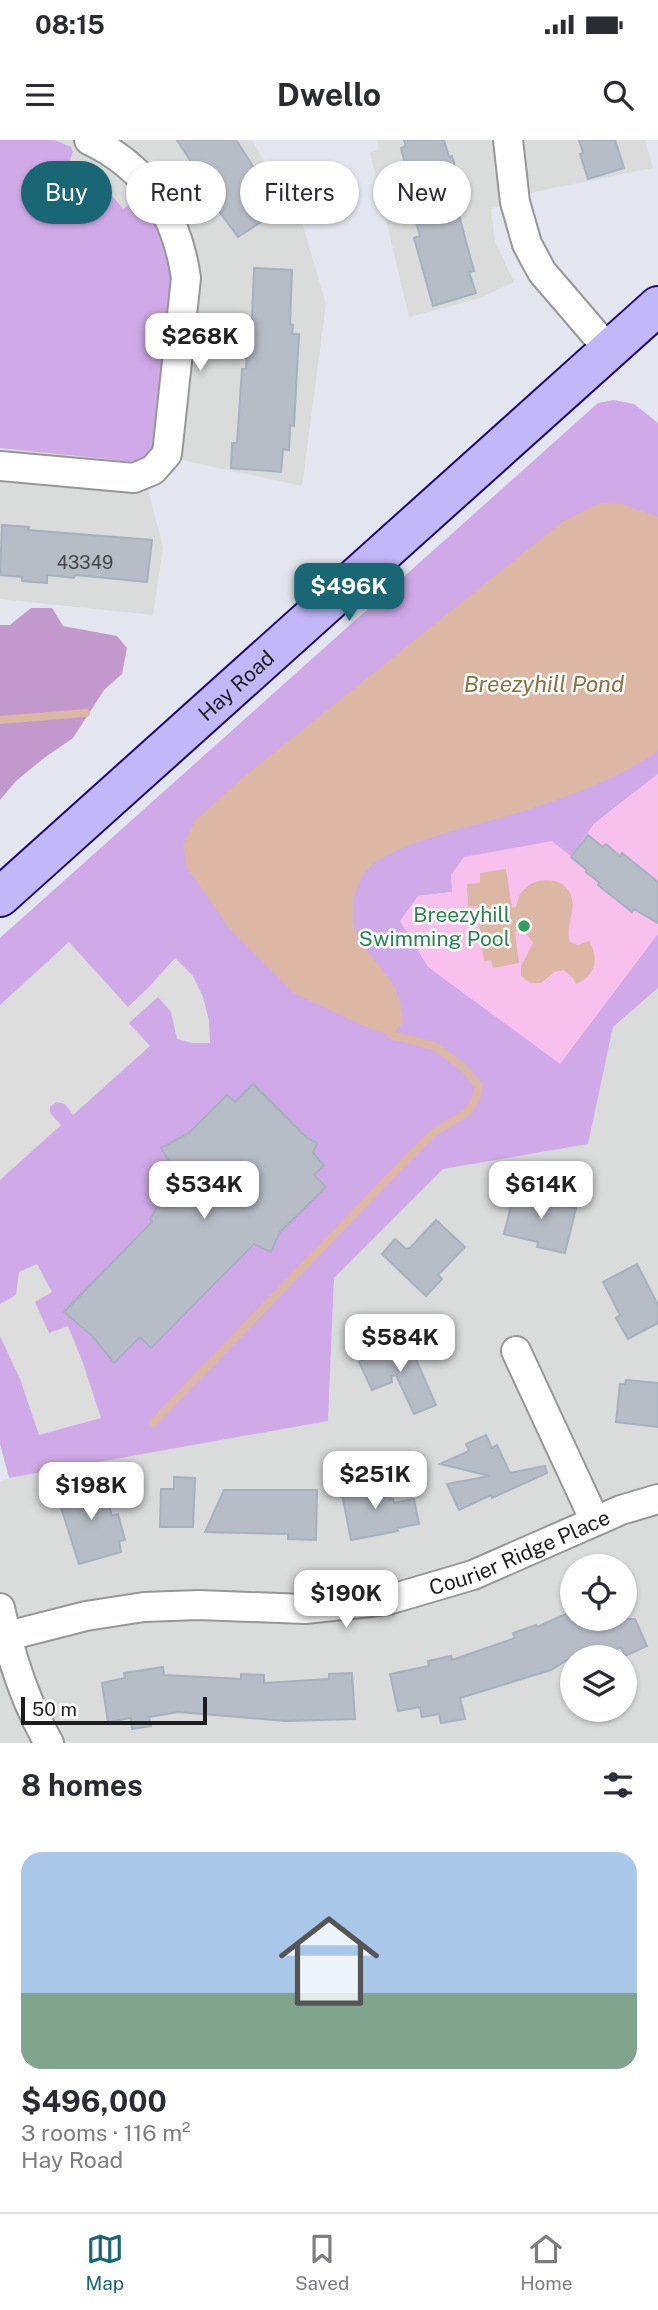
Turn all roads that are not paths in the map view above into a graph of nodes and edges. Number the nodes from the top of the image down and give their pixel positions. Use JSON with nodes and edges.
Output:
{"nodes":[{"id":1,"x":89,"y":140,"type":"edge"},
{"id":2,"x":508,"y":140,"type":"edge"},
{"id":3,"x":658,"y":306,"type":"edge"},
{"id":4,"x":609,"y":350,"type":"junction"},
{"id":5,"x":0,"y":466,"type":"edge"},
{"id":6,"x":0,"y":897,"type":"edge"},
{"id":7,"x":516,"y":1350,"type":"dead end"},
{"id":8,"x":658,"y":1499,"type":"edge"},
{"id":9,"x":595,"y":1521,"type":"junction"},
{"id":10,"x":0,"y":1608,"type":"edge"},
{"id":11,"x":3,"y":1637,"type":"edge"},
{"id":12,"x":49,"y":1743,"type":"edge"}],
"edges":[{"from":1,"to":5,"type":"street"},
{"from":2,"to":4,"type":"street"},
{"from":3,"to":4,"type":"street","name":"Hay Road"},
{"from":4,"to":6,"type":"street","name":"Hay Road"},
{"from":7,"to":9,"type":"street"},
{"from":8,"to":9,"type":"street","name":"Courier Ridge Place"},
{"from":9,"to":11,"type":"street","name":"Courier Ridge Place"},
{"from":10,"to":11,"type":"street"},
{"from":11,"to":12,"type":"street"}]}
